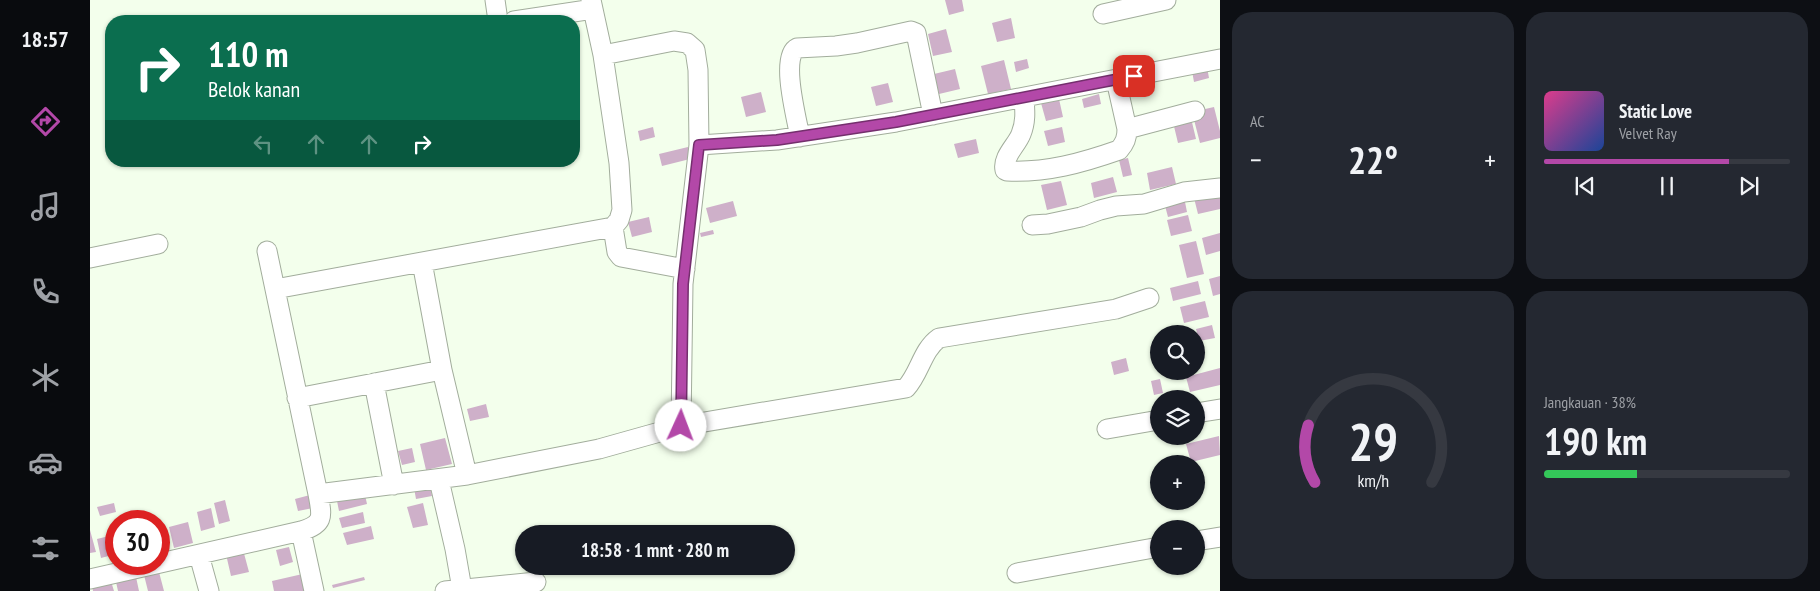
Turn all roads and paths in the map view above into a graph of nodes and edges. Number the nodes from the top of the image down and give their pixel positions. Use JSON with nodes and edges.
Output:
{"nodes":[{"id":1,"x":495,"y":0,"type":"edge"},
{"id":2,"x":1166,"y":0,"type":"edge"},
{"id":3,"x":592,"y":4,"type":"edge"},
{"id":4,"x":1103,"y":14,"type":"dead end"},
{"id":5,"x":497,"y":15,"type":"edge"},
{"id":6,"x":542,"y":15,"type":"edge"},
{"id":7,"x":603,"y":55,"type":"junction"},
{"id":8,"x":1220,"y":59,"type":"edge"},
{"id":9,"x":1116,"y":80,"type":"junction"},
{"id":10,"x":1024,"y":98,"type":"junction"},
{"id":11,"x":1195,"y":111,"type":"dead end"},
{"id":12,"x":934,"y":115,"type":"junction"},
{"id":13,"x":1127,"y":129,"type":"junction"},
{"id":14,"x":790,"y":138,"type":"junction"},
{"id":15,"x":699,"y":145,"type":"junction"},
{"id":16,"x":1220,"y":188,"type":"edge"},
{"id":17,"x":1032,"y":225,"type":"dead end"},
{"id":18,"x":613,"y":227,"type":"junction"},
{"id":19,"x":158,"y":244,"type":"dead end"},
{"id":20,"x":266,"y":251,"type":"dead end"},
{"id":21,"x":90,"y":258,"type":"edge"},
{"id":22,"x":422,"y":262,"type":"junction"},
{"id":23,"x":685,"y":268,"type":"junction"},
{"id":24,"x":275,"y":289,"type":"junction"},
{"id":25,"x":1149,"y":298,"type":"dead end"},
{"id":26,"x":442,"y":370,"type":"junction"},
{"id":27,"x":374,"y":383,"type":"junction"},
{"id":28,"x":297,"y":398,"type":"junction"},
{"id":29,"x":1220,"y":409,"type":"edge"},
{"id":30,"x":1205,"y":412,"type":"edge"},
{"id":31,"x":1150,"y":422,"type":"edge"},
{"id":32,"x":681,"y":426,"type":"junction"},
{"id":33,"x":1107,"y":429,"type":"dead end"},
{"id":34,"x":467,"y":475,"type":"junction"},
{"id":35,"x":439,"y":480,"type":"junction"},
{"id":36,"x":394,"y":485,"type":"junction"},
{"id":37,"x":318,"y":494,"type":"junction"},
{"id":38,"x":301,"y":531,"type":"junction"},
{"id":39,"x":1220,"y":537,"type":"edge"},
{"id":40,"x":1205,"y":540,"type":"edge"},
{"id":41,"x":1150,"y":549,"type":"edge"},
{"id":42,"x":199,"y":555,"type":"junction"},
{"id":43,"x":1017,"y":573,"type":"dead end"},
{"id":44,"x":90,"y":579,"type":"edge"},
{"id":45,"x":536,"y":582,"type":"dead end"},
{"id":46,"x":453,"y":590,"type":"edge"},
{"id":47,"x":209,"y":591,"type":"edge"},
{"id":48,"x":314,"y":591,"type":"edge"}],
"edges":[{"from":1,"to":5,"type":"street"},
{"from":2,"to":4,"type":"street"},
{"from":3,"to":6,"type":"street"},
{"from":3,"to":7,"type":"street"},
{"from":7,"to":15,"type":"street"},
{"from":7,"to":18,"type":"street"},
{"from":8,"to":9,"type":"street"},
{"from":9,"to":10,"type":"street"},
{"from":9,"to":13,"type":"street"},
{"from":10,"to":12,"type":"street"},
{"from":10,"to":13,"type":"street"},
{"from":11,"to":13,"type":"street"},
{"from":12,"to":14,"type":"street"},
{"from":12,"to":14,"type":"street"},
{"from":14,"to":15,"type":"street"},
{"from":15,"to":23,"type":"street"},
{"from":16,"to":17,"type":"street"},
{"from":18,"to":22,"type":"street"},
{"from":18,"to":23,"type":"street"},
{"from":19,"to":21,"type":"street"},
{"from":20,"to":24,"type":"street"},
{"from":22,"to":24,"type":"street"},
{"from":22,"to":26,"type":"street"},
{"from":23,"to":32,"type":"street"},
{"from":24,"to":28,"type":"street"},
{"from":25,"to":32,"type":"street"},
{"from":26,"to":27,"type":"street"},
{"from":26,"to":34,"type":"street"},
{"from":27,"to":28,"type":"street"},
{"from":27,"to":36,"type":"street"},
{"from":28,"to":37,"type":"street"},
{"from":29,"to":30,"type":"street"},
{"from":31,"to":33,"type":"street"},
{"from":32,"to":34,"type":"street"},
{"from":34,"to":35,"type":"street"},
{"from":35,"to":36,"type":"street"},
{"from":35,"to":46,"type":"street"},
{"from":36,"to":37,"type":"street"},
{"from":37,"to":38,"type":"street"},
{"from":38,"to":42,"type":"street"},
{"from":38,"to":48,"type":"street"},
{"from":39,"to":40,"type":"street"},
{"from":41,"to":43,"type":"street"},
{"from":42,"to":44,"type":"street"},
{"from":42,"to":47,"type":"street"},
{"from":45,"to":46,"type":"street"}]}
